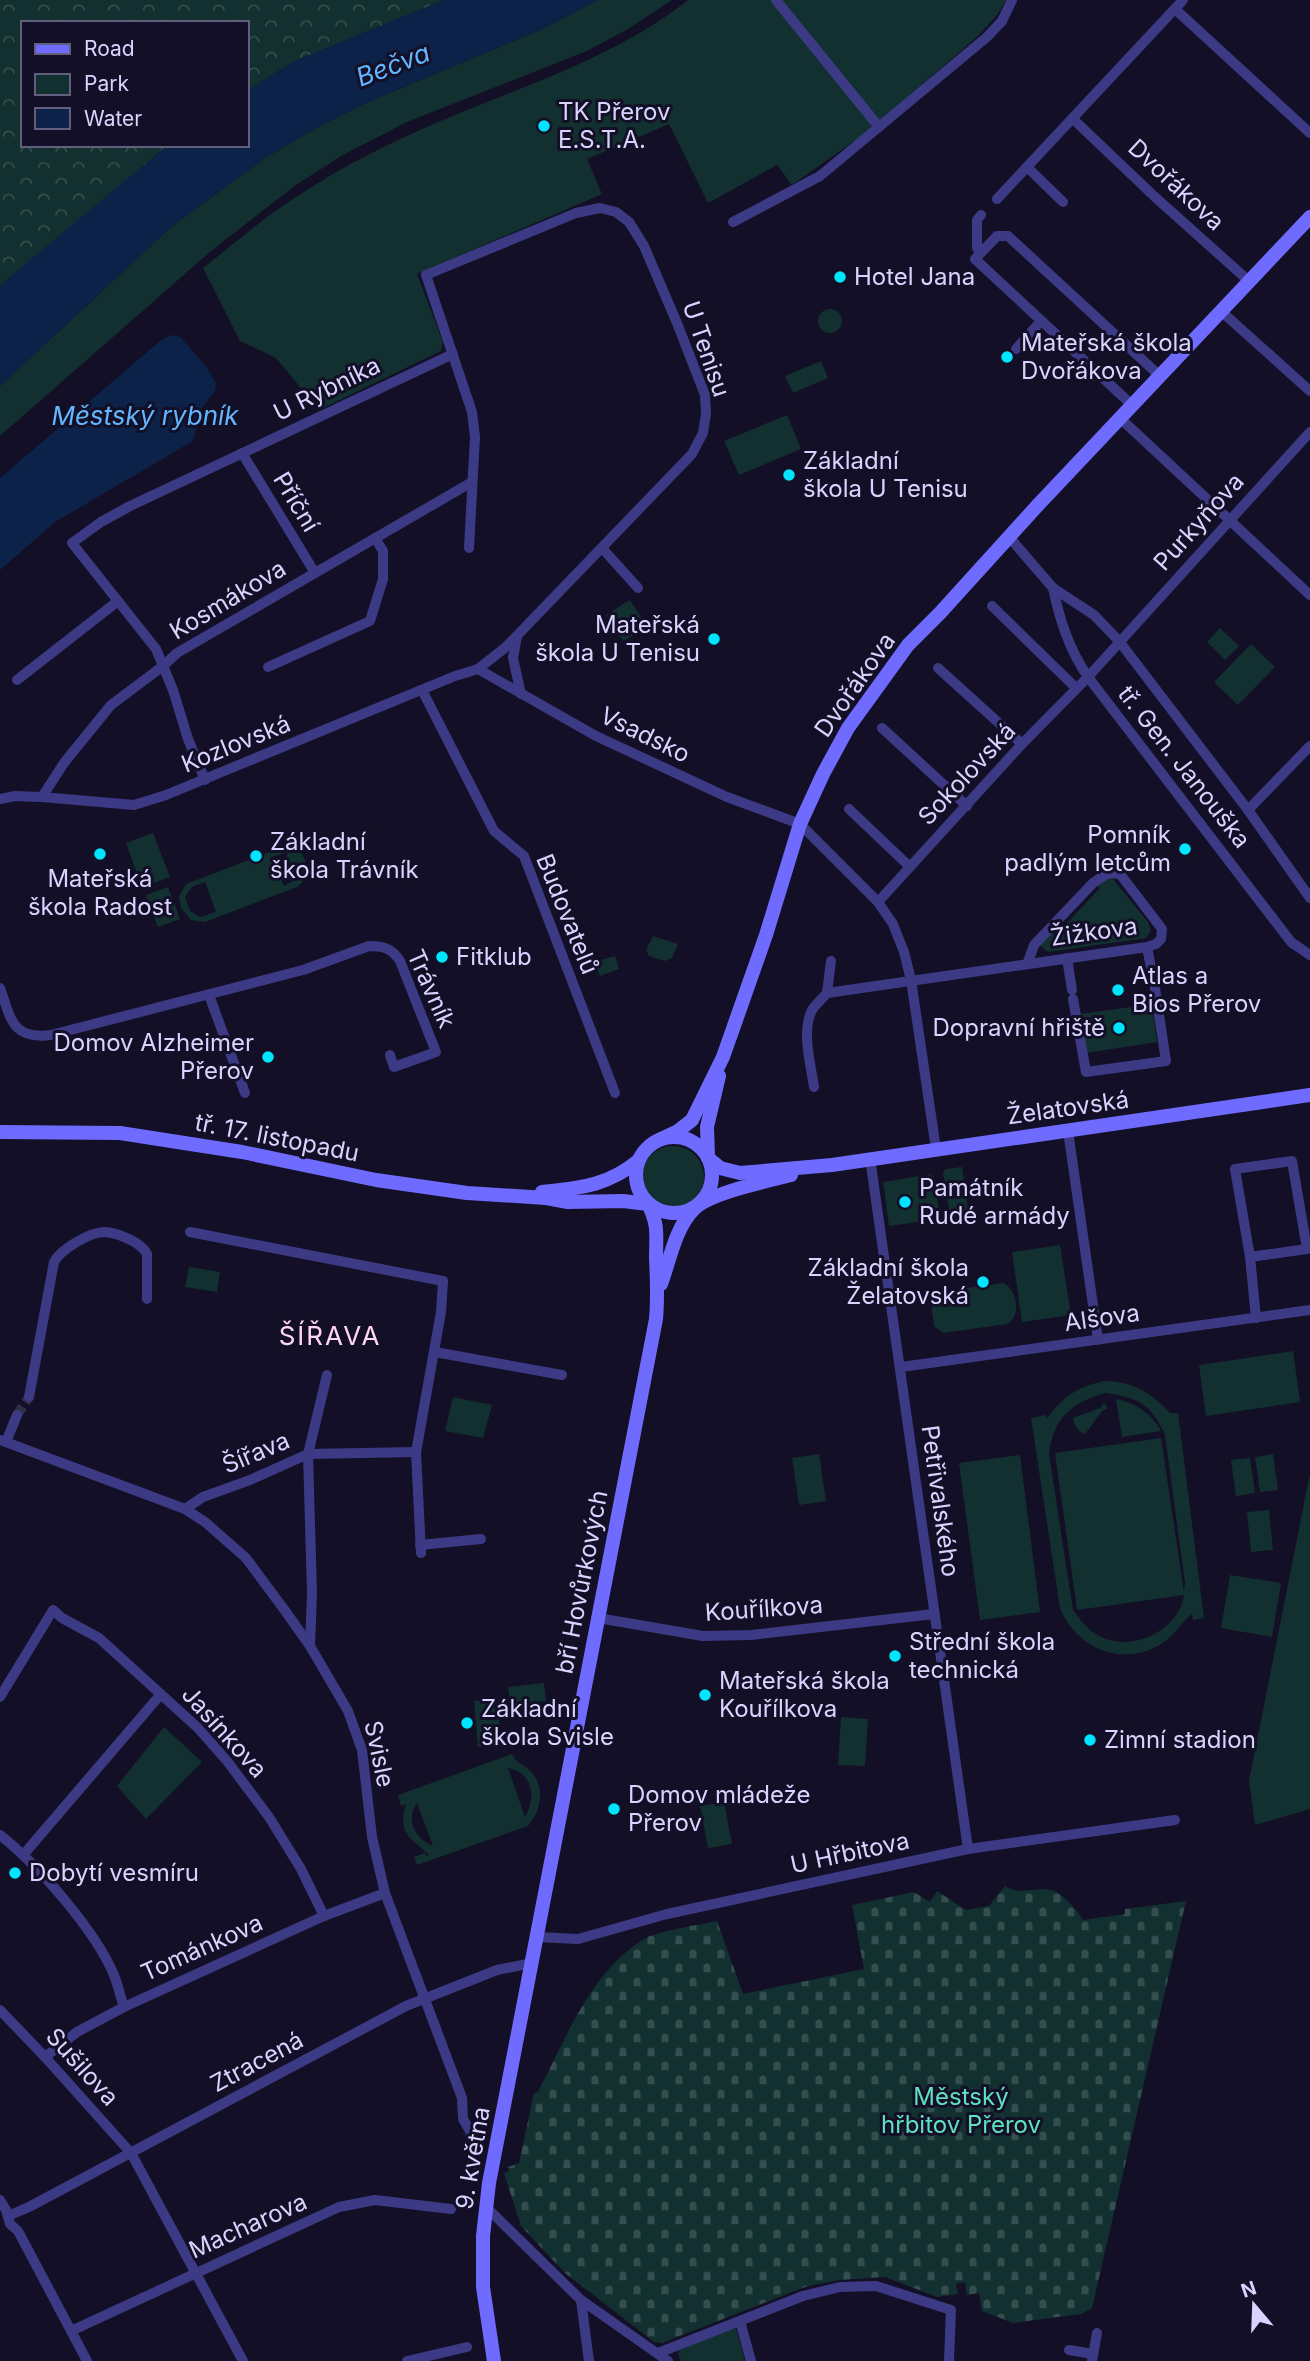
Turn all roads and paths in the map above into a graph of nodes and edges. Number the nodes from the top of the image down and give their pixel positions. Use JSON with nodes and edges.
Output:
{"nodes":[{"id":1,"x":776,"y":0,"type":"edge"},
{"id":2,"x":1012,"y":0,"type":"edge"},
{"id":3,"x":1183,"y":0,"type":"edge"},
{"id":4,"x":1175,"y":9,"type":"junction"},
{"id":5,"x":1073,"y":119,"type":"junction"},
{"id":6,"x":879,"y":127,"type":"junction"},
{"id":7,"x":1310,"y":133,"type":"edge"},
{"id":8,"x":1027,"y":167,"type":"junction"},
{"id":9,"x":997,"y":199,"type":"dead end"},
{"id":10,"x":1063,"y":202,"type":"dead end"},
{"id":11,"x":981,"y":215,"type":"dead end"},
{"id":12,"x":1310,"y":217,"type":"edge"},
{"id":13,"x":733,"y":222,"type":"dead end"},
{"id":14,"x":981,"y":252,"type":"junction"},
{"id":15,"x":1250,"y":282,"type":"junction"},
{"id":16,"x":1222,"y":312,"type":"junction"},
{"id":17,"x":1041,"y":321,"type":"junction"},
{"id":18,"x":1016,"y":349,"type":"dead end"},
{"id":19,"x":453,"y":354,"type":"junction"},
{"id":20,"x":1161,"y":377,"type":"junction"},
{"id":21,"x":1310,"y":391,"type":"edge"},
{"id":22,"x":1133,"y":406,"type":"junction"},
{"id":23,"x":1121,"y":419,"type":"junction"},
{"id":24,"x":1310,"y":432,"type":"edge"},
{"id":25,"x":242,"y":453,"type":"junction"},
{"id":26,"x":472,"y":482,"type":"junction"},
{"id":27,"x":1229,"y":519,"type":"junction"},
{"id":28,"x":375,"y":538,"type":"junction"},
{"id":29,"x":1010,"y":538,"type":"junction"},
{"id":30,"x":468,"y":548,"type":"dead end"},
{"id":31,"x":603,"y":548,"type":"junction"},
{"id":32,"x":314,"y":573,"type":"junction"},
{"id":33,"x":638,"y":588,"type":"dead end"},
{"id":34,"x":1053,"y":588,"type":"junction"},
{"id":35,"x":1310,"y":595,"type":"edge"},
{"id":36,"x":118,"y":601,"type":"junction"},
{"id":37,"x":992,"y":606,"type":"dead end"},
{"id":38,"x":518,"y":635,"type":"junction"},
{"id":39,"x":1119,"y":641,"type":"junction"},
{"id":40,"x":163,"y":666,"type":"junction"},
{"id":41,"x":268,"y":667,"type":"dead end"},
{"id":42,"x":938,"y":668,"type":"dead end"},
{"id":43,"x":478,"y":669,"type":"junction"},
{"id":44,"x":1088,"y":677,"type":"junction"},
{"id":45,"x":17,"y":680,"type":"dead end"},
{"id":46,"x":1076,"y":688,"type":"junction"},
{"id":47,"x":422,"y":690,"type":"junction"},
{"id":48,"x":521,"y":694,"type":"junction"},
{"id":49,"x":882,"y":728,"type":"dead end"},
{"id":50,"x":1022,"y":744,"type":"junction"},
{"id":51,"x":1310,"y":746,"type":"edge"},
{"id":52,"x":205,"y":780,"type":"junction"},
{"id":53,"x":42,"y":797,"type":"junction"},
{"id":54,"x":0,"y":799,"type":"edge"},
{"id":55,"x":967,"y":806,"type":"junction"},
{"id":56,"x":849,"y":809,"type":"dead end"},
{"id":57,"x":1248,"y":810,"type":"junction"},
{"id":58,"x":800,"y":824,"type":"junction"},
{"id":59,"x":910,"y":867,"type":"junction"},
{"id":60,"x":1310,"y":898,"type":"edge"},
{"id":61,"x":878,"y":902,"type":"junction"},
{"id":62,"x":1147,"y":947,"type":"junction"},
{"id":63,"x":1310,"y":955,"type":"edge"},
{"id":64,"x":1067,"y":958,"type":"junction"},
{"id":65,"x":831,"y":961,"type":"dead end"},
{"id":66,"x":1028,"y":962,"type":"junction"},
{"id":67,"x":911,"y":980,"type":"junction"},
{"id":68,"x":0,"y":988,"type":"edge"},
{"id":69,"x":827,"y":993,"type":"junction"},
{"id":70,"x":209,"y":995,"type":"junction"},
{"id":71,"x":390,"y":1055,"type":"dead end"},
{"id":72,"x":723,"y":1057,"type":"junction"},
{"id":73,"x":814,"y":1087,"type":"dead end"},
{"id":74,"x":245,"y":1093,"type":"dead end"},
{"id":75,"x":615,"y":1093,"type":"dead end"},
{"id":76,"x":1310,"y":1095,"type":"edge"},
{"id":77,"x":1068,"y":1131,"type":"junction"},
{"id":78,"x":0,"y":1134,"type":"edge"},
{"id":79,"x":661,"y":1139,"type":"junction"},
{"id":80,"x":936,"y":1149,"type":"junction"},
{"id":81,"x":708,"y":1158,"type":"junction"},
{"id":82,"x":870,"y":1158,"type":"junction"},
{"id":83,"x":639,"y":1160,"type":"junction"},
{"id":84,"x":832,"y":1165,"type":"junction"},
{"id":85,"x":512,"y":1195,"type":"junction"},
{"id":86,"x":648,"y":1204,"type":"junction"},
{"id":87,"x":694,"y":1208,"type":"junction"},
{"id":88,"x":190,"y":1232,"type":"dead end"},
{"id":89,"x":1250,"y":1257,"type":"junction"},
{"id":90,"x":659,"y":1292,"type":"junction"},
{"id":91,"x":147,"y":1299,"type":"dead end"},
{"id":92,"x":1310,"y":1310,"type":"edge"},
{"id":93,"x":1256,"y":1318,"type":"junction"},
{"id":94,"x":1098,"y":1340,"type":"junction"},
{"id":95,"x":435,"y":1352,"type":"junction"},
{"id":96,"x":901,"y":1367,"type":"junction"},
{"id":97,"x":327,"y":1375,"type":"dead end"},
{"id":98,"x":562,"y":1375,"type":"dead end"},
{"id":99,"x":29,"y":1397,"type":"tunnel mouth"},
{"id":100,"x":17,"y":1415,"type":"tunnel mouth"},
{"id":101,"x":3,"y":1441,"type":"edge"},
{"id":102,"x":416,"y":1452,"type":"junction"},
{"id":103,"x":308,"y":1454,"type":"junction"},
{"id":104,"x":185,"y":1508,"type":"junction"},
{"id":105,"x":481,"y":1539,"type":"dead end"},
{"id":106,"x":934,"y":1614,"type":"junction"},
{"id":107,"x":598,"y":1618,"type":"junction"},
{"id":108,"x":310,"y":1646,"type":"junction"},
{"id":109,"x":161,"y":1694,"type":"junction"},
{"id":110,"x":0,"y":1697,"type":"edge"},
{"id":111,"x":1175,"y":1820,"type":"dead end"},
{"id":112,"x":0,"y":1835,"type":"edge"},
{"id":113,"x":968,"y":1849,"type":"junction"},
{"id":114,"x":24,"y":1854,"type":"junction"},
{"id":115,"x":385,"y":1893,"type":"junction"},
{"id":116,"x":324,"y":1916,"type":"junction"},
{"id":117,"x":537,"y":1937,"type":"junction"},
{"id":118,"x":532,"y":1963,"type":"junction"},
{"id":119,"x":425,"y":1997,"type":"junction"},
{"id":120,"x":124,"y":2007,"type":"junction"},
{"id":121,"x":0,"y":2010,"type":"edge"},
{"id":122,"x":45,"y":2057,"type":"junction"},
{"id":123,"x":131,"y":2153,"type":"junction"},
{"id":124,"x":474,"y":2164,"type":"dead end"},
{"id":125,"x":0,"y":2200,"type":"edge"},
{"id":126,"x":486,"y":2207,"type":"junction"},
{"id":127,"x":451,"y":2209,"type":"dead end"},
{"id":128,"x":6,"y":2222,"type":"edge"},
{"id":129,"x":196,"y":2272,"type":"junction"},
{"id":130,"x":581,"y":2300,"type":"junction"},
{"id":131,"x":740,"y":2320,"type":"junction"},
{"id":132,"x":71,"y":2331,"type":"junction"},
{"id":133,"x":1097,"y":2333,"type":"dead end"},
{"id":134,"x":467,"y":2347,"type":"dead end"},
{"id":135,"x":1069,"y":2350,"type":"dead end"},
{"id":136,"x":657,"y":2353,"type":"junction"},
{"id":137,"x":1093,"y":2358,"type":"edge"},
{"id":138,"x":87,"y":2361,"type":"edge"},
{"id":139,"x":243,"y":2361,"type":"edge"},
{"id":140,"x":407,"y":2361,"type":"edge"},
{"id":141,"x":494,"y":2361,"type":"edge"},
{"id":142,"x":589,"y":2361,"type":"edge"},
{"id":143,"x":668,"y":2361,"type":"edge"},
{"id":144,"x":751,"y":2361,"type":"edge"},
{"id":145,"x":949,"y":2361,"type":"edge"}],
"edges":[{"from":1,"to":6,"type":"street"},
{"from":2,"to":6,"type":"street"},
{"from":3,"to":4,"type":"street"},
{"from":4,"to":5,"type":"street"},
{"from":4,"to":7,"type":"street"},
{"from":5,"to":8,"type":"street"},
{"from":5,"to":15,"type":"street","name":"Dvořákova"},
{"from":6,"to":13,"type":"street"},
{"from":8,"to":9,"type":"street"},
{"from":8,"to":10,"type":"street"},
{"from":11,"to":14,"type":"street"},
{"from":12,"to":15,"type":"main road","name":"Dvořákova"},
{"from":14,"to":17,"type":"street"},
{"from":14,"to":20,"type":"street"},
{"from":15,"to":16,"type":"main road","name":"Dvořákova"},
{"from":16,"to":20,"type":"main road","name":"Dvořákova"},
{"from":16,"to":21,"type":"street"},
{"from":17,"to":18,"type":"street"},
{"from":17,"to":22,"type":"street"},
{"from":19,"to":25,"type":"street","name":"U Rybníka"},
{"from":19,"to":26,"type":"street"},
{"from":19,"to":31,"type":"street","name":"U Tenisu"},
{"from":20,"to":22,"type":"main road","name":"Dvořákova"},
{"from":22,"to":23,"type":"main road","name":"Dvořákova"},
{"from":23,"to":27,"type":"street"},
{"from":23,"to":29,"type":"main road","name":"Dvořákova"},
{"from":24,"to":27,"type":"street","name":"Purkyňova"},
{"from":25,"to":32,"type":"street","name":"Příční"},
{"from":25,"to":36,"type":"street","name":"U Rybníka"},
{"from":26,"to":28,"type":"street","name":"Kosmákova"},
{"from":26,"to":30,"type":"street"},
{"from":27,"to":35,"type":"street"},
{"from":27,"to":39,"type":"street","name":"Purkyňova"},
{"from":28,"to":32,"type":"street","name":"Kosmákova"},
{"from":28,"to":41,"type":"street"},
{"from":29,"to":34,"type":"street","name":"tř. Gen. Janouška"},
{"from":29,"to":58,"type":"main road","name":"Dvořákova"},
{"from":31,"to":33,"type":"street"},
{"from":31,"to":38,"type":"street","name":"U Tenisu"},
{"from":32,"to":40,"type":"street","name":"Kosmákova"},
{"from":34,"to":39,"type":"street","name":"tř. Gen. Janouška"},
{"from":34,"to":44,"type":"street","name":"tř. Gen. Janouška"},
{"from":36,"to":40,"type":"street"},
{"from":36,"to":45,"type":"street"},
{"from":37,"to":46,"type":"street"},
{"from":38,"to":43,"type":"street","name":"U Tenisu"},
{"from":38,"to":48,"type":"street"},
{"from":39,"to":44,"type":"street","name":"Purkyňova"},
{"from":39,"to":57,"type":"street","name":"tř. Gen. Janouška"},
{"from":40,"to":52,"type":"street"},
{"from":40,"to":53,"type":"street","name":"Kosmákova"},
{"from":42,"to":50,"type":"street"},
{"from":43,"to":47,"type":"street","name":"Kozlovská"},
{"from":43,"to":48,"type":"street","name":"Vsadsko"},
{"from":44,"to":46,"type":"street","name":"Sokolovská"},
{"from":44,"to":63,"type":"street","name":"tř. Gen. Janouška"},
{"from":46,"to":50,"type":"street","name":"Sokolovská"},
{"from":47,"to":52,"type":"street","name":"Kozlovská"},
{"from":47,"to":75,"type":"street","name":"Budovatelů"},
{"from":48,"to":58,"type":"street","name":"Vsadsko"},
{"from":49,"to":55,"type":"street"},
{"from":50,"to":55,"type":"street","name":"Sokolovská"},
{"from":51,"to":57,"type":"street"},
{"from":52,"to":53,"type":"street","name":"Kozlovská"},
{"from":53,"to":54,"type":"street","name":"Kozlovská"},
{"from":55,"to":59,"type":"street","name":"Sokolovská"},
{"from":56,"to":59,"type":"street"},
{"from":57,"to":60,"type":"street","name":"tř. Gen. Janouška"},
{"from":58,"to":61,"type":"street"},
{"from":58,"to":72,"type":"main road","name":"Dvořákova"},
{"from":59,"to":61,"type":"street","name":"Sokolovská"},
{"from":61,"to":67,"type":"street"},
{"from":62,"to":64,"type":"street","name":"Žižkova"},
{"from":62,"to":64,"type":"street","name":"Želatovská"},
{"from":62,"to":66,"type":"street","name":"Žižkova"},
{"from":64,"to":66,"type":"street","name":"Žižkova"},
{"from":65,"to":69,"type":"street"},
{"from":66,"to":67,"type":"street","name":"Žižkova"},
{"from":67,"to":69,"type":"street","name":"Žižkova"},
{"from":67,"to":80,"type":"street"},
{"from":68,"to":70,"type":"street","name":"Trávník"},
{"from":69,"to":73,"type":"street"},
{"from":70,"to":71,"type":"street","name":"Trávník"},
{"from":70,"to":74,"type":"street"},
{"from":72,"to":79,"type":"main road","name":"Dvořákova"},
{"from":72,"to":81,"type":"main road","name":"Dvořákova"},
{"from":76,"to":77,"type":"main road","name":"Želatovská"},
{"from":77,"to":80,"type":"main road","name":"Želatovská"},
{"from":77,"to":94,"type":"street"},
{"from":78,"to":85,"type":"main road","name":"tř. 17. listopadu"},
{"from":79,"to":81,"type":"main road"},
{"from":79,"to":83,"type":"main road"},
{"from":80,"to":82,"type":"main road","name":"Želatovská"},
{"from":81,"to":84,"type":"main road","name":"Želatovská"},
{"from":81,"to":87,"type":"main road"},
{"from":82,"to":84,"type":"main road","name":"Želatovská"},
{"from":82,"to":96,"type":"street","name":"Petřivalského"},
{"from":83,"to":85,"type":"main road","name":"tř. 17. listopadu"},
{"from":83,"to":86,"type":"main road"},
{"from":84,"to":87,"type":"main road","name":"Želatovská"},
{"from":85,"to":86,"type":"main road","name":"tř. 17. listopadu"},
{"from":86,"to":87,"type":"main road"},
{"from":86,"to":90,"type":"main road","name":"bří Hovůrkových"},
{"from":87,"to":90,"type":"main road","name":"bří Hovůrkových"},
{"from":88,"to":95,"type":"street"},
{"from":89,"to":89,"type":"street"},
{"from":89,"to":93,"type":"street"},
{"from":90,"to":107,"type":"main road","name":"bří Hovůrkových"},
{"from":91,"to":99,"type":"street"},
{"from":92,"to":93,"type":"street","name":"Alšova"},
{"from":93,"to":94,"type":"street","name":"Alšova"},
{"from":94,"to":96,"type":"street","name":"Alšova"},
{"from":95,"to":98,"type":"street"},
{"from":95,"to":102,"type":"street"},
{"from":96,"to":106,"type":"street","name":"Petřivalského"},
{"from":97,"to":103,"type":"street","name":"Šířava"},
{"from":100,"to":101,"type":"street"},
{"from":101,"to":104,"type":"street"},
{"from":102,"to":103,"type":"street"},
{"from":102,"to":105,"type":"street"},
{"from":103,"to":104,"type":"street","name":"Šířava"},
{"from":103,"to":108,"type":"street"},
{"from":104,"to":108,"type":"street"},
{"from":106,"to":107,"type":"street","name":"Kouřílkova"},
{"from":106,"to":113,"type":"street","name":"Petřivalského"},
{"from":107,"to":117,"type":"main road","name":"bří Hovůrkových"},
{"from":108,"to":115,"type":"street","name":"Svisle"},
{"from":109,"to":110,"type":"street","name":"Jasínkova"},
{"from":109,"to":114,"type":"street"},
{"from":109,"to":116,"type":"street","name":"Jasínkova"},
{"from":111,"to":113,"type":"street","name":"U Hřbitova"},
{"from":112,"to":114,"type":"street"},
{"from":113,"to":117,"type":"street","name":"U Hřbitova"},
{"from":114,"to":120,"type":"street"},
{"from":115,"to":116,"type":"street","name":"Tománkova"},
{"from":115,"to":119,"type":"street","name":"Svisle"},
{"from":116,"to":120,"type":"street","name":"Tománkova"},
{"from":117,"to":118,"type":"main road","name":"bří Hovůrkových"},
{"from":118,"to":119,"type":"street","name":"Ztracená"},
{"from":118,"to":126,"type":"main road","name":"9. května"},
{"from":119,"to":123,"type":"street","name":"Ztracená"},
{"from":119,"to":124,"type":"street","name":"Svisle"},
{"from":120,"to":122,"type":"street","name":"Tománkova"},
{"from":121,"to":122,"type":"street","name":"Sušilova"},
{"from":122,"to":123,"type":"street","name":"Sušilova"},
{"from":123,"to":128,"type":"street","name":"Ztracená"},
{"from":123,"to":129,"type":"street","name":"Sušilova"},
{"from":125,"to":128,"type":"street"},
{"from":126,"to":130,"type":"street"},
{"from":126,"to":141,"type":"main road","name":"9. května"},
{"from":127,"to":129,"type":"street","name":"Macharova"},
{"from":128,"to":132,"type":"street"},
{"from":129,"to":132,"type":"street","name":"Macharova"},
{"from":129,"to":139,"type":"street","name":"Sušilova"},
{"from":130,"to":136,"type":"street"},
{"from":130,"to":142,"type":"street"},
{"from":131,"to":136,"type":"street"},
{"from":131,"to":144,"type":"street"},
{"from":131,"to":145,"type":"street"},
{"from":132,"to":138,"type":"street"},
{"from":133,"to":137,"type":"street"},
{"from":134,"to":140,"type":"street"},
{"from":135,"to":137,"type":"street"},
{"from":136,"to":143,"type":"street"}]}
